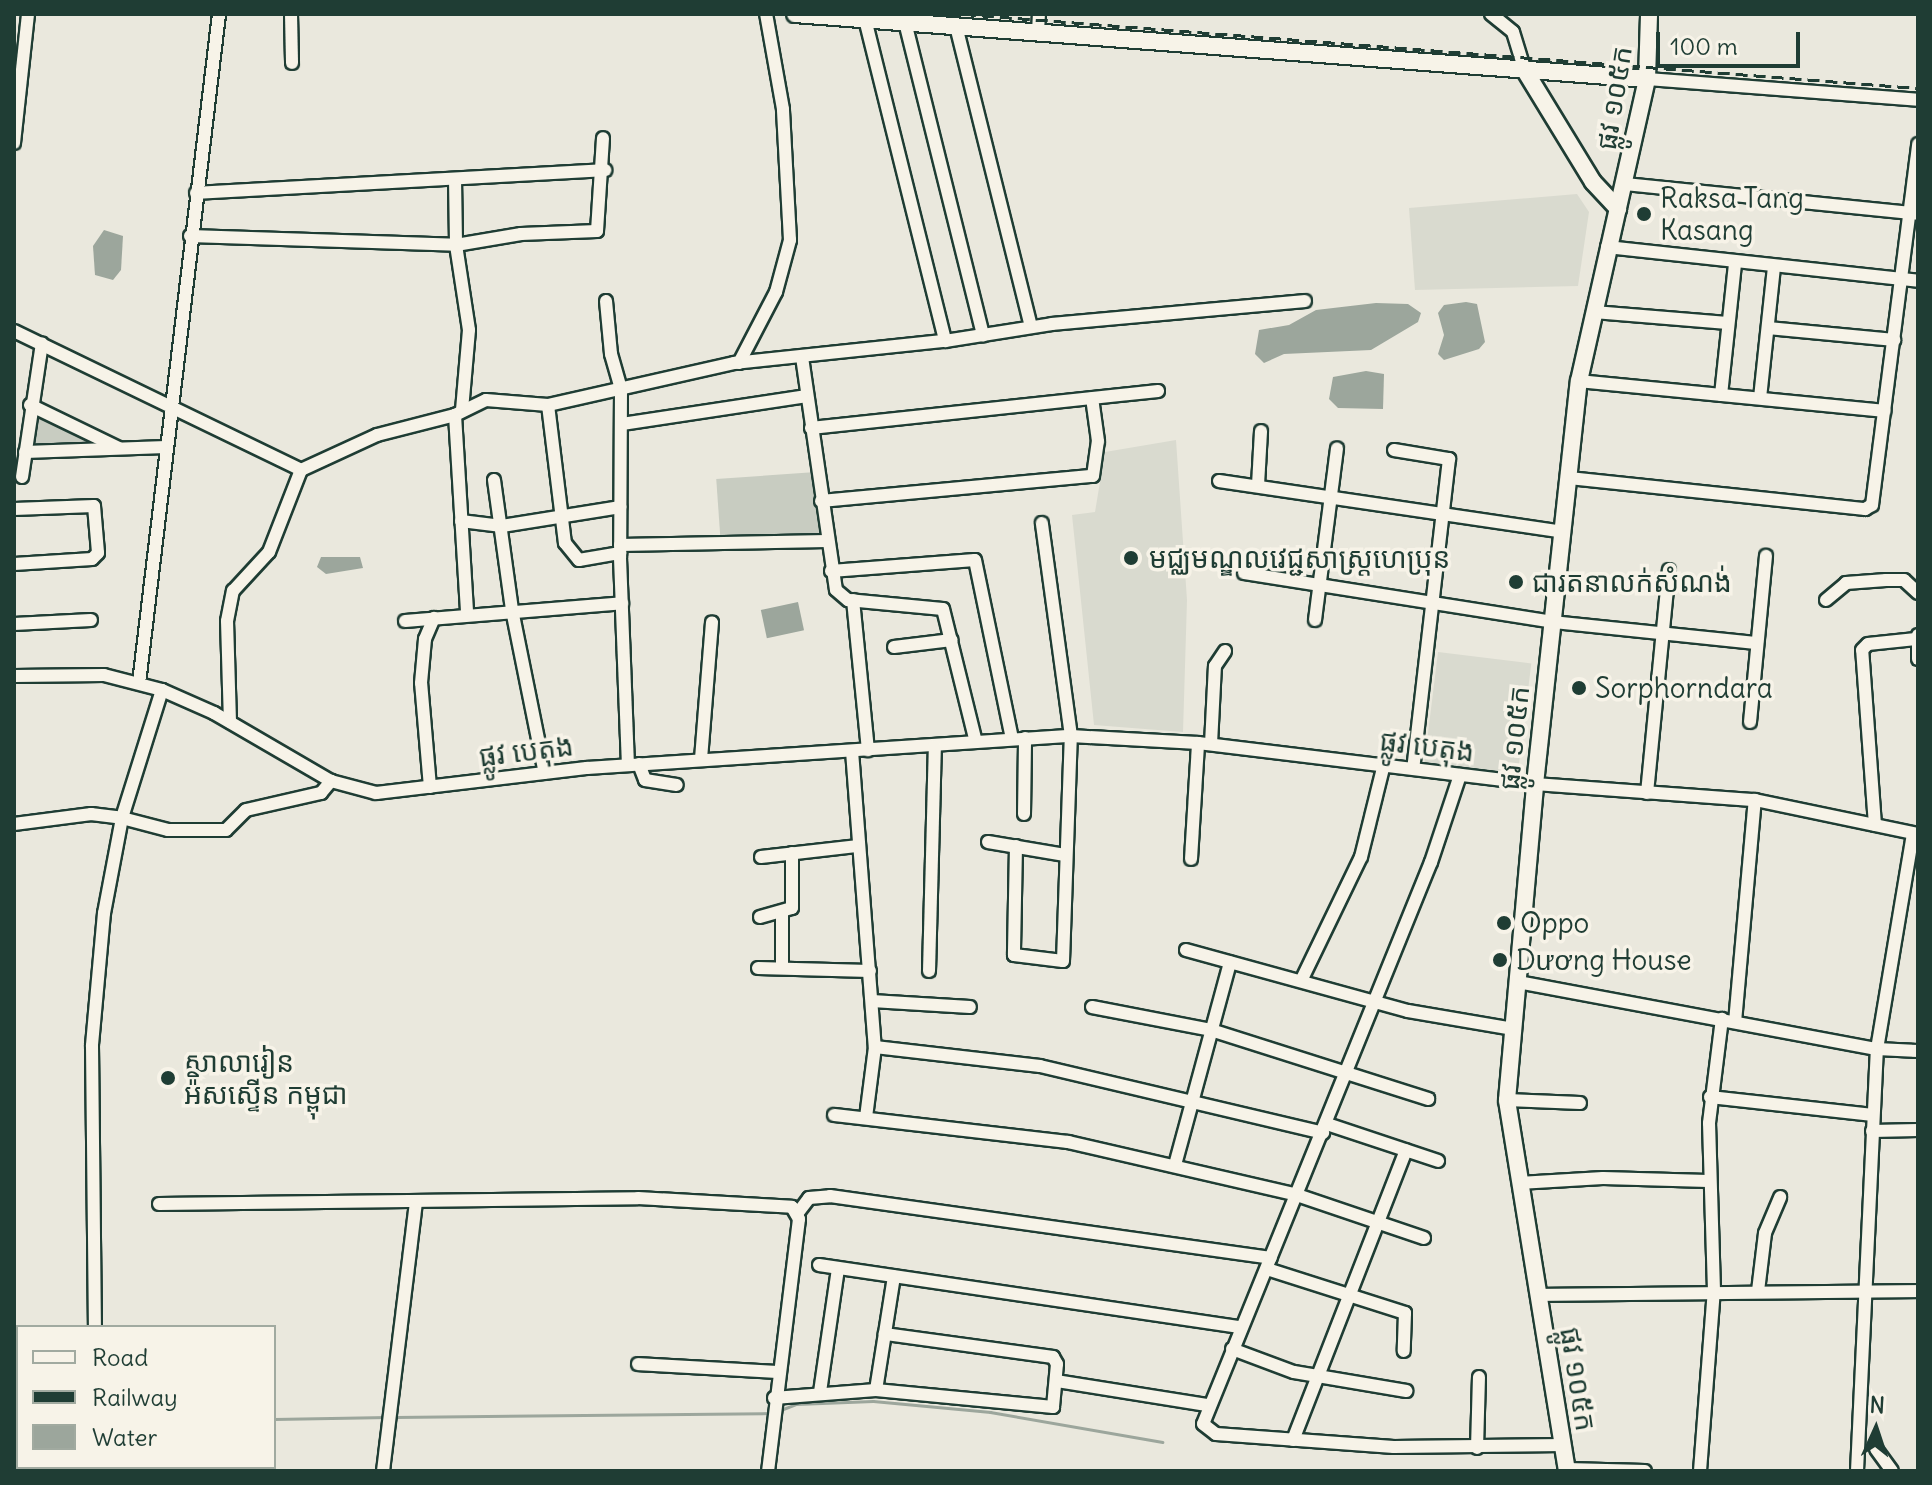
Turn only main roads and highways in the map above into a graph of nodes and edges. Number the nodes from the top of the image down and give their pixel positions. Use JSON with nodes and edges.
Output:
{"nodes":[{"id":1,"x":795,"y":14,"type":"edge"},
{"id":2,"x":1649,"y":14,"type":"edge"},
{"id":3,"x":1524,"y":69,"type":"junction"},
{"id":4,"x":1647,"y":79,"type":"junction"},
{"id":5,"x":1618,"y":209,"type":"junction"},
{"id":6,"x":1567,"y":1470,"type":"edge"}],
"edges":[{"from":1,"to":3,"type":"main road"},
{"from":2,"to":4,"type":"main road","name":"ផ្លូវ ១០៥ក"},
{"from":3,"to":4,"type":"main road"},
{"from":3,"to":5,"type":"main road"},
{"from":4,"to":5,"type":"main road","name":"ផ្លូវ ១០៥ក"},
{"from":5,"to":6,"type":"main road","name":"ផ្លូវ ១០៥ក"}]}
